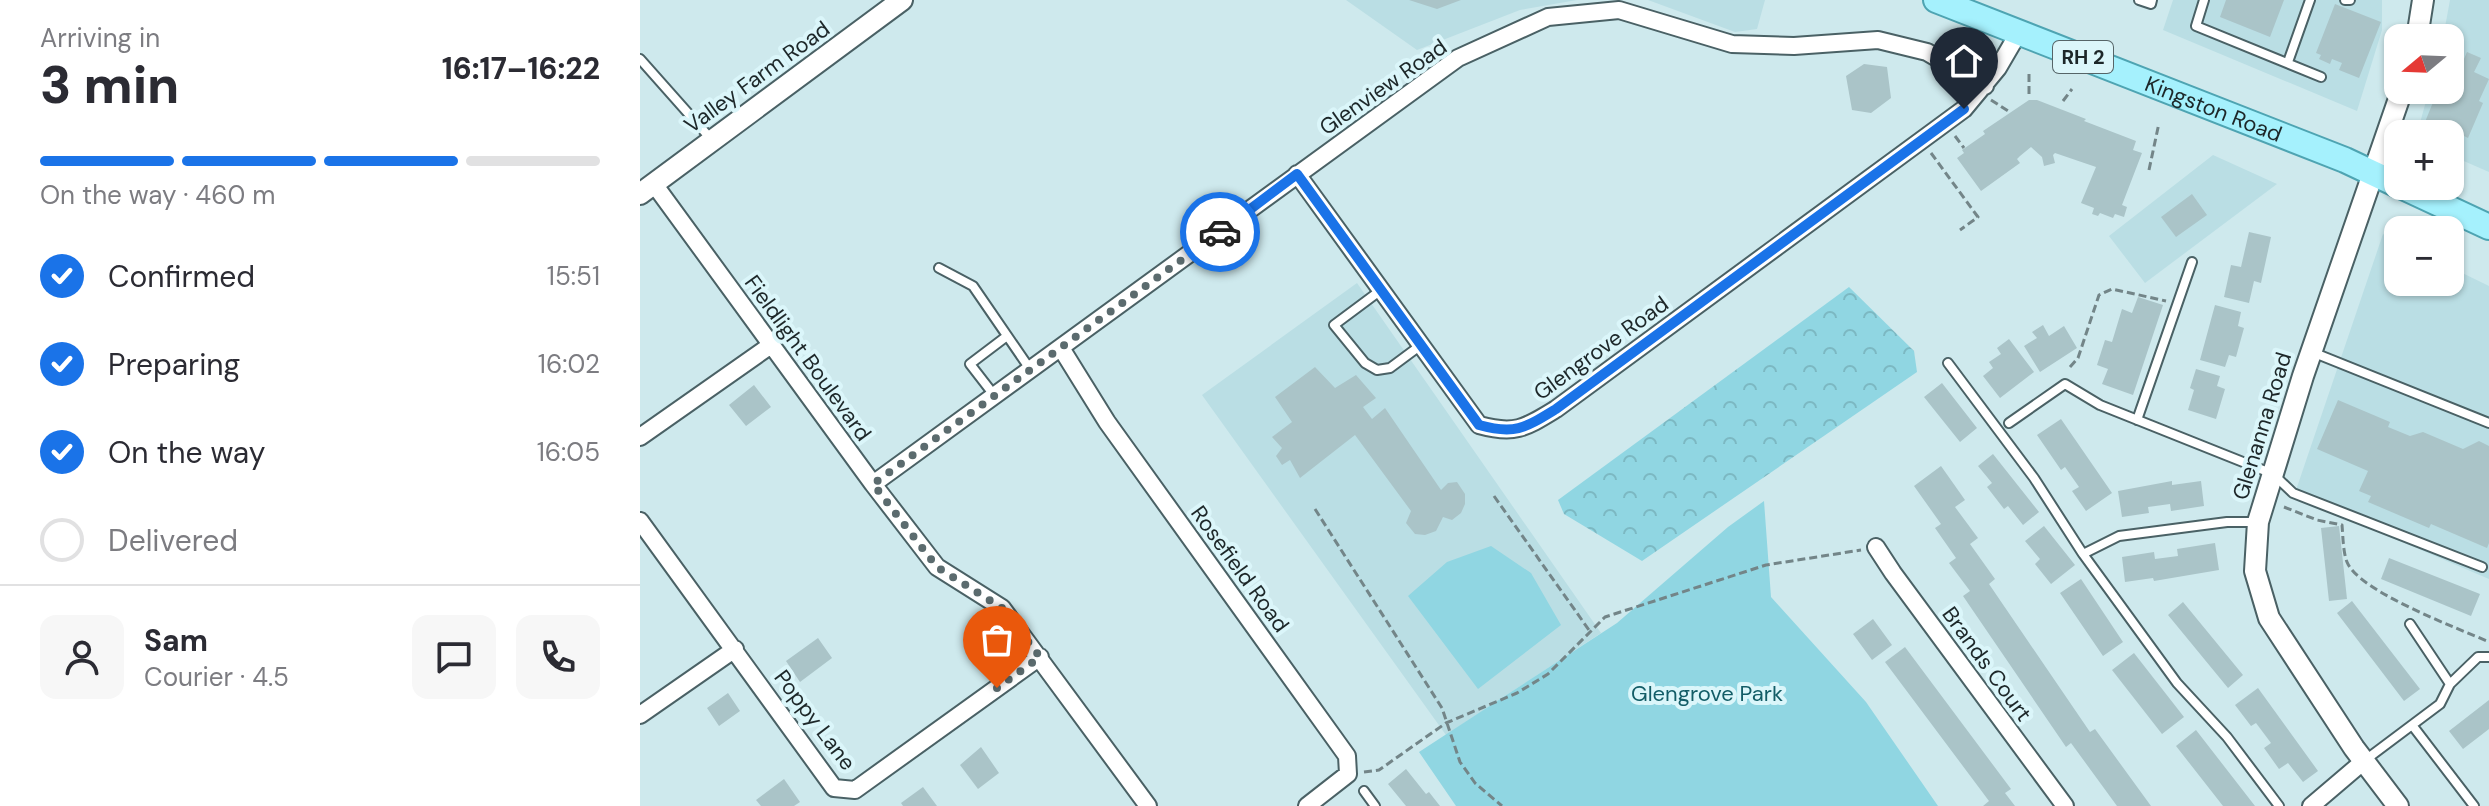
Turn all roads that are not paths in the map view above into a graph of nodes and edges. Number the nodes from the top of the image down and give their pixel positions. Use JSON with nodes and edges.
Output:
{"nodes":[{"id":1,"x":902,"y":0,"type":"edge"},
{"id":2,"x":1936,"y":0,"type":"edge"},
{"id":3,"x":2139,"y":0,"type":"edge"},
{"id":4,"x":2152,"y":0,"type":"edge"},
{"id":5,"x":2204,"y":0,"type":"edge"},
{"id":6,"x":2310,"y":0,"type":"edge"},
{"id":7,"x":2423,"y":0,"type":"edge"},
{"id":8,"x":2419,"y":24,"type":"edge"},
{"id":9,"x":2019,"y":32,"type":"junction"},
{"id":10,"x":640,"y":59,"type":"edge"},
{"id":11,"x":2288,"y":62,"type":"junction"},
{"id":12,"x":2321,"y":77,"type":"dead end"},
{"id":13,"x":1988,"y":93,"type":"junction"},
{"id":14,"x":2397,"y":104,"type":"edge"},
{"id":15,"x":712,"y":140,"type":"junction"},
{"id":16,"x":2373,"y":172,"type":"junction"},
{"id":17,"x":1297,"y":174,"type":"junction"},
{"id":18,"x":2384,"y":177,"type":"edge"},
{"id":19,"x":647,"y":189,"type":"edge"},
{"id":20,"x":2432,"y":200,"type":"edge"},
{"id":21,"x":2489,"y":227,"type":"edge"},
{"id":22,"x":2192,"y":262,"type":"dead end"},
{"id":23,"x":939,"y":268,"type":"dead end"},
{"id":24,"x":1381,"y":290,"type":"junction"},
{"id":25,"x":1007,"y":336,"type":"junction"},
{"id":26,"x":771,"y":345,"type":"junction"},
{"id":27,"x":1421,"y":345,"type":"junction"},
{"id":28,"x":1061,"y":348,"type":"junction"},
{"id":29,"x":2311,"y":351,"type":"junction"},
{"id":30,"x":1948,"y":363,"type":"dead end"},
{"id":31,"x":1031,"y":370,"type":"junction"},
{"id":32,"x":994,"y":396,"type":"junction"},
{"id":33,"x":2137,"y":420,"type":"junction"},
{"id":34,"x":2009,"y":423,"type":"dead end"},
{"id":35,"x":2489,"y":423,"type":"edge"},
{"id":36,"x":640,"y":437,"type":"edge"},
{"id":37,"x":2273,"y":474,"type":"junction"},
{"id":38,"x":873,"y":484,"type":"junction"},
{"id":39,"x":640,"y":521,"type":"edge"},
{"id":40,"x":2258,"y":522,"type":"junction"},
{"id":41,"x":1876,"y":547,"type":"road end"},
{"id":42,"x":2083,"y":554,"type":"junction"},
{"id":43,"x":2482,"y":567,"type":"dead end"},
{"id":44,"x":2410,"y":624,"type":"dead end"},
{"id":45,"x":735,"y":649,"type":"junction"},
{"id":46,"x":1040,"y":657,"type":"junction"},
{"id":47,"x":2489,"y":657,"type":"edge"},
{"id":48,"x":2450,"y":684,"type":"junction"},
{"id":49,"x":640,"y":715,"type":"edge"},
{"id":50,"x":2412,"y":725,"type":"junction"},
{"id":51,"x":2364,"y":761,"type":"junction"},
{"id":52,"x":1364,"y":791,"type":"dead end"},
{"id":53,"x":1148,"y":806,"type":"edge"},
{"id":54,"x":1307,"y":806,"type":"edge"},
{"id":55,"x":1375,"y":806,"type":"edge"},
{"id":56,"x":2065,"y":806,"type":"edge"},
{"id":57,"x":2279,"y":806,"type":"edge"},
{"id":58,"x":2311,"y":806,"type":"edge"},
{"id":59,"x":2398,"y":806,"type":"edge"},
{"id":60,"x":2474,"y":806,"type":"edge"}],
"edges":[{"from":1,"to":15,"type":"street","name":"Valley Farm Road"},
{"from":2,"to":9,"type":"main road","name":"Kingston Road","number":"RH 2"},
{"from":3,"to":4,"type":"lane"},
{"from":5,"to":11,"type":"lane"},
{"from":6,"to":11,"type":"lane"},
{"from":7,"to":8,"type":"street"},
{"from":9,"to":13,"type":"street"},
{"from":9,"to":16,"type":"main road","name":"Kingston Road","number":"RH 2"},
{"from":10,"to":15,"type":"lane"},
{"from":11,"to":12,"type":"lane"},
{"from":13,"to":17,"type":"street","name":"Glenview Road"},
{"from":13,"to":27,"type":"street","name":"Glengrove Road"},
{"from":14,"to":16,"type":"street","name":"Glenanna Road"},
{"from":15,"to":19,"type":"street","name":"Valley Farm Road"},
{"from":16,"to":18,"type":"main road","name":"Kingston Road","number":"RH 2"},
{"from":16,"to":29,"type":"street","name":"Glenanna Road"},
{"from":17,"to":24,"type":"street","name":"Glengrove Road"},
{"from":17,"to":28,"type":"street","name":"Glenview Road"},
{"from":19,"to":26,"type":"street","name":"Fieldlight Boulevard"},
{"from":20,"to":21,"type":"main road","name":"Kingston Road","number":"RH 2"},
{"from":22,"to":33,"type":"lane"},
{"from":23,"to":25,"type":"lane"},
{"from":24,"to":27,"type":"street","name":"Glengrove Road"},
{"from":24,"to":27,"type":"lane"},
{"from":25,"to":31,"type":"lane"},
{"from":25,"to":32,"type":"lane"},
{"from":26,"to":36,"type":"street"},
{"from":26,"to":38,"type":"street","name":"Fieldlight Boulevard"},
{"from":28,"to":31,"type":"street","name":"Glenview Road"},
{"from":28,"to":54,"type":"street","name":"Rosefield Road"},
{"from":29,"to":35,"type":"lane"},
{"from":29,"to":37,"type":"street","name":"Glenanna Road"},
{"from":30,"to":42,"type":"lane"},
{"from":31,"to":32,"type":"street","name":"Glenview Road"},
{"from":32,"to":38,"type":"street","name":"Glenview Road"},
{"from":33,"to":34,"type":"lane"},
{"from":33,"to":37,"type":"lane"},
{"from":37,"to":40,"type":"street","name":"Glenanna Road"},
{"from":37,"to":43,"type":"lane"},
{"from":38,"to":46,"type":"street","name":"Fieldlight Boulevard"},
{"from":39,"to":45,"type":"street","name":"Poppy Lane"},
{"from":40,"to":42,"type":"lane"},
{"from":40,"to":51,"type":"street","name":"Glenanna Road"},
{"from":41,"to":56,"type":"street","name":"Brands Court"},
{"from":42,"to":57,"type":"lane"},
{"from":44,"to":48,"type":"lane"},
{"from":45,"to":46,"type":"street","name":"Poppy Lane"},
{"from":45,"to":49,"type":"street"},
{"from":46,"to":53,"type":"street","name":"Fieldlight Boulevard"},
{"from":47,"to":48,"type":"lane"},
{"from":48,"to":50,"type":"lane"},
{"from":50,"to":51,"type":"lane"},
{"from":50,"to":60,"type":"lane"},
{"from":51,"to":58,"type":"street"},
{"from":51,"to":59,"type":"street","name":"Glenanna Road"},
{"from":52,"to":55,"type":"lane"}]}
